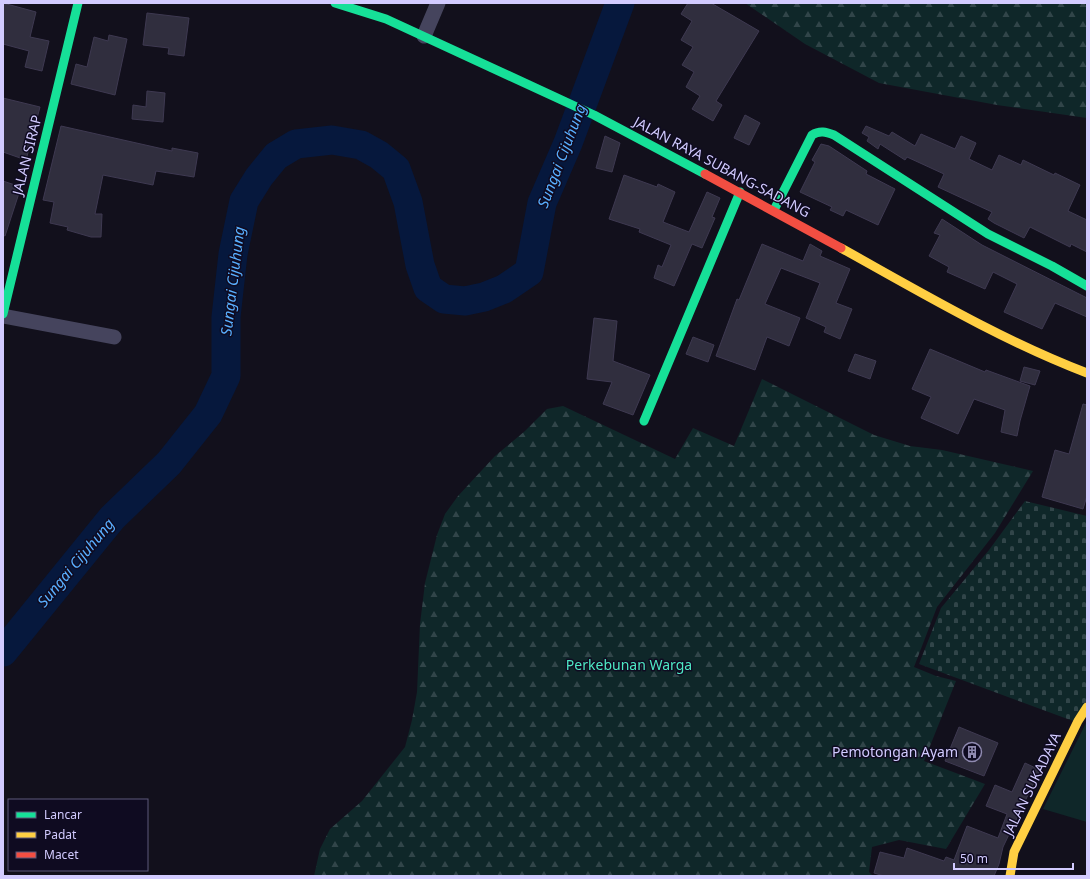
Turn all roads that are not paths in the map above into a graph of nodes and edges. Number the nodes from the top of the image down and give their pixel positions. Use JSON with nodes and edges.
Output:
{"nodes":[{"id":1,"x":78,"y":3,"type":"edge"},
{"id":2,"x":335,"y":3,"type":"edge"},
{"id":3,"x":438,"y":3,"type":"edge"},
{"id":4,"x":424,"y":36,"type":"junction"},
{"id":5,"x":740,"y":192,"type":"junction"},
{"id":6,"x":774,"y":210,"type":"junction"},
{"id":7,"x":1087,"y":286,"type":"edge"},
{"id":8,"x":3,"y":315,"type":"edge"},
{"id":9,"x":114,"y":337,"type":"dead end"},
{"id":10,"x":1087,"y":373,"type":"edge"},
{"id":11,"x":644,"y":421,"type":"dead end"},
{"id":12,"x":1087,"y":707,"type":"edge"},
{"id":13,"x":1010,"y":876,"type":"edge"}],
"edges":[{"from":1,"to":8,"type":"street","name":"JALAN SIRAP"},
{"from":2,"to":4,"type":"street","name":"JALAN RAYA SUBANG-SADANG"},
{"from":3,"to":4,"type":"street"},
{"from":4,"to":5,"type":"street","name":"JALAN RAYA SUBANG-SADANG"},
{"from":5,"to":6,"type":"street","name":"JALAN RAYA SUBANG-SADANG"},
{"from":5,"to":11,"type":"street"},
{"from":6,"to":7,"type":"street"},
{"from":6,"to":10,"type":"street","name":"JALAN RAYA SUBANG-SADANG"},
{"from":8,"to":9,"type":"street"},
{"from":12,"to":13,"type":"street","name":"JALAN SUKADAYA"}]}
